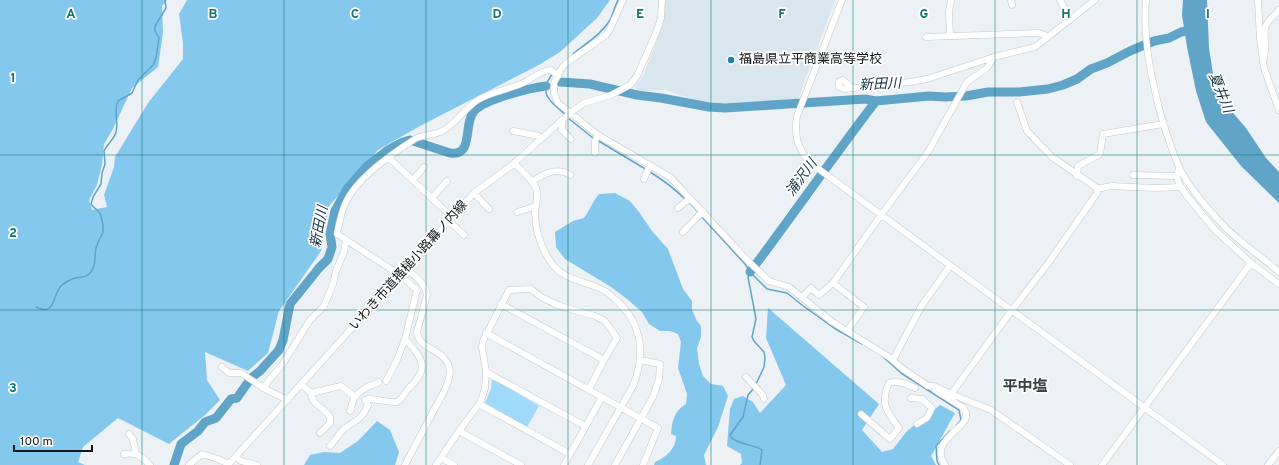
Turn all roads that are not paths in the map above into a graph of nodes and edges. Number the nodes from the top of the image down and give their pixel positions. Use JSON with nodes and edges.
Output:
{"nodes":[{"id":1,"x":623,"y":0,"type":"edge"},
{"id":2,"x":662,"y":0,"type":"edge"},
{"id":3,"x":842,"y":0,"type":"edge"},
{"id":4,"x":951,"y":0,"type":"edge"},
{"id":5,"x":1060,"y":0,"type":"edge"},
{"id":6,"x":1095,"y":0,"type":"edge"},
{"id":7,"x":1146,"y":0,"type":"edge"},
{"id":8,"x":1258,"y":0,"type":"edge"},
{"id":9,"x":1279,"y":10,"type":"edge"},
{"id":10,"x":1070,"y":20,"type":"junction"},
{"id":11,"x":950,"y":36,"type":"junction"},
{"id":12,"x":926,"y":37,"type":"dead end"},
{"id":13,"x":1048,"y":37,"type":"junction"},
{"id":14,"x":994,"y":57,"type":"junction"},
{"id":15,"x":1263,"y":62,"type":"junction"},
{"id":16,"x":555,"y":74,"type":"junction"},
{"id":17,"x":852,"y":88,"type":"dead end"},
{"id":18,"x":1017,"y":102,"type":"dead end"},
{"id":19,"x":1279,"y":110,"type":"edge"},
{"id":20,"x":566,"y":116,"type":"junction"},
{"id":21,"x":1163,"y":124,"type":"junction"},
{"id":22,"x":514,"y":131,"type":"dead end"},
{"id":23,"x":598,"y":135,"type":"junction"},
{"id":24,"x":542,"y":138,"type":"junction"},
{"id":25,"x":570,"y":139,"type":"dead end"},
{"id":26,"x":594,"y":154,"type":"dead end"},
{"id":27,"x":389,"y":158,"type":"junction"},
{"id":28,"x":514,"y":163,"type":"junction"},
{"id":29,"x":650,"y":165,"type":"junction"},
{"id":30,"x":424,"y":167,"type":"dead end"},
{"id":31,"x":1179,"y":168,"type":"junction"},
{"id":32,"x":570,"y":175,"type":"dead end"},
{"id":33,"x":1133,"y":175,"type":"dead end"},
{"id":34,"x":1077,"y":176,"type":"junction"},
{"id":35,"x":1177,"y":176,"type":"junction"},
{"id":36,"x":644,"y":179,"type":"dead end"},
{"id":37,"x":413,"y":180,"type":"junction"},
{"id":38,"x":447,"y":181,"type":"dead end"},
{"id":39,"x":532,"y":182,"type":"junction"},
{"id":40,"x":1181,"y":187,"type":"junction"},
{"id":41,"x":1097,"y":189,"type":"junction"},
{"id":42,"x":474,"y":193,"type":"junction"},
{"id":43,"x":432,"y":198,"type":"junction"},
{"id":44,"x":690,"y":198,"type":"junction"},
{"id":45,"x":536,"y":206,"type":"junction"},
{"id":46,"x":678,"y":208,"type":"dead end"},
{"id":47,"x":489,"y":209,"type":"dead end"},
{"id":48,"x":703,"y":211,"type":"junction"},
{"id":49,"x":517,"y":212,"type":"dead end"},
{"id":50,"x":881,"y":215,"type":"junction"},
{"id":51,"x":451,"y":219,"type":"junction"},
{"id":52,"x":683,"y":232,"type":"dead end"},
{"id":53,"x":464,"y":235,"type":"dead end"},
{"id":54,"x":346,"y":240,"type":"junction"},
{"id":55,"x":1252,"y":263,"type":"junction"},
{"id":56,"x":950,"y":266,"type":"junction"},
{"id":57,"x":406,"y":268,"type":"junction"},
{"id":58,"x":1279,"y":272,"type":"edge"},
{"id":59,"x":400,"y":275,"type":"junction"},
{"id":60,"x":833,"y":282,"type":"junction"},
{"id":61,"x":1279,"y":284,"type":"edge"},
{"id":62,"x":802,"y":297,"type":"junction"},
{"id":63,"x":501,"y":304,"type":"junction"},
{"id":64,"x":1012,"y":310,"type":"junction"},
{"id":65,"x":847,"y":331,"type":"junction"},
{"id":66,"x":486,"y":333,"type":"junction"},
{"id":67,"x":405,"y":339,"type":"junction"},
{"id":68,"x":604,"y":360,"type":"junction"},
{"id":69,"x":641,"y":360,"type":"junction"},
{"id":70,"x":892,"y":360,"type":"junction"},
{"id":71,"x":222,"y":367,"type":"dead end"},
{"id":72,"x":486,"y":372,"type":"junction"},
{"id":73,"x":746,"y":377,"type":"dead end"},
{"id":74,"x":920,"y":380,"type":"junction"},
{"id":75,"x":302,"y":385,"type":"junction"},
{"id":76,"x":928,"y":386,"type":"junction"},
{"id":77,"x":264,"y":388,"type":"junction"},
{"id":78,"x":915,"y":388,"type":"junction"},
{"id":79,"x":589,"y":389,"type":"junction"},
{"id":80,"x":311,"y":393,"type":"junction"},
{"id":81,"x":951,"y":394,"type":"junction"},
{"id":82,"x":354,"y":396,"type":"junction"},
{"id":83,"x":602,"y":397,"type":"junction"},
{"id":84,"x":764,"y":399,"type":"dead end"},
{"id":85,"x":288,"y":400,"type":"junction"},
{"id":86,"x":479,"y":404,"type":"junction"},
{"id":87,"x":620,"y":407,"type":"junction"},
{"id":88,"x":1145,"y":408,"type":"junction"},
{"id":89,"x":350,"y":411,"type":"dead end"},
{"id":90,"x":861,"y":414,"type":"dead end"},
{"id":91,"x":640,"y":418,"type":"junction"},
{"id":92,"x":917,"y":424,"type":"dead end"},
{"id":93,"x":585,"y":426,"type":"junction"},
{"id":94,"x":347,"y":427,"type":"junction"},
{"id":95,"x":458,"y":431,"type":"junction"},
{"id":96,"x":129,"y":434,"type":"dead end"},
{"id":97,"x":320,"y":434,"type":"dead end"},
{"id":98,"x":349,"y":434,"type":"dead end"},
{"id":99,"x":330,"y":446,"type":"dead end"},
{"id":100,"x":1279,"y":452,"type":"edge"},
{"id":101,"x":124,"y":454,"type":"dead end"},
{"id":102,"x":136,"y":454,"type":"junction"},
{"id":103,"x":570,"y":454,"type":"junction"},
{"id":104,"x":236,"y":457,"type":"junction"},
{"id":105,"x":441,"y":458,"type":"junction"},
{"id":106,"x":150,"y":465,"type":"edge"},
{"id":107,"x":189,"y":465,"type":"edge"},
{"id":108,"x":229,"y":465,"type":"edge"},
{"id":109,"x":257,"y":465,"type":"edge"},
{"id":110,"x":405,"y":465,"type":"edge"},
{"id":111,"x":436,"y":465,"type":"edge"},
{"id":112,"x":454,"y":465,"type":"edge"},
{"id":113,"x":521,"y":465,"type":"edge"},
{"id":114,"x":564,"y":465,"type":"edge"},
{"id":115,"x":588,"y":465,"type":"edge"},
{"id":116,"x":615,"y":465,"type":"edge"},
{"id":117,"x":643,"y":465,"type":"edge"},
{"id":118,"x":945,"y":465,"type":"edge"},
{"id":119,"x":1070,"y":465,"type":"edge"},
{"id":120,"x":1102,"y":465,"type":"edge"},
{"id":121,"x":1223,"y":465,"type":"edge"},
{"id":122,"x":1268,"y":465,"type":"edge"}],
"edges":[{"from":1,"to":16,"type":"street"},
{"from":2,"to":20,"type":"street","name":"いわき市道搔槌小路幕ノ内線"},
{"from":3,"to":50,"type":"street"},
{"from":4,"to":11,"type":"street"},
{"from":5,"to":10,"type":"street"},
{"from":6,"to":10,"type":"street"},
{"from":7,"to":21,"type":"street"},
{"from":8,"to":15,"type":"street"},
{"from":9,"to":15,"type":"street"},
{"from":10,"to":13,"type":"street"},
{"from":11,"to":12,"type":"street"},
{"from":11,"to":13,"type":"street"},
{"from":13,"to":14,"type":"street"},
{"from":14,"to":17,"type":"street"},
{"from":14,"to":50,"type":"street"},
{"from":15,"to":19,"type":"street"},
{"from":16,"to":20,"type":"street"},
{"from":16,"to":27,"type":"street"},
{"from":18,"to":34,"type":"street"},
{"from":20,"to":23,"type":"street"},
{"from":20,"to":24,"type":"street","name":"いわき市道搔槌小路幕ノ内線"},
{"from":20,"to":25,"type":"street"},
{"from":21,"to":31,"type":"street"},
{"from":21,"to":34,"type":"street"},
{"from":22,"to":24,"type":"street"},
{"from":23,"to":26,"type":"street"},
{"from":23,"to":29,"type":"street"},
{"from":24,"to":28,"type":"street","name":"いわき市道搔槌小路幕ノ内線"},
{"from":27,"to":37,"type":"street"},
{"from":27,"to":54,"type":"street"},
{"from":28,"to":39,"type":"street"},
{"from":28,"to":42,"type":"street","name":"いわき市道搔槌小路幕ノ内線"},
{"from":29,"to":36,"type":"street"},
{"from":29,"to":44,"type":"street"},
{"from":30,"to":37,"type":"street"},
{"from":31,"to":35,"type":"street"},
{"from":31,"to":58,"type":"street"},
{"from":32,"to":39,"type":"street"},
{"from":33,"to":35,"type":"street"},
{"from":34,"to":41,"type":"street"},
{"from":35,"to":40,"type":"street"},
{"from":37,"to":43,"type":"street"},
{"from":38,"to":43,"type":"street"},
{"from":39,"to":45,"type":"street"},
{"from":40,"to":41,"type":"street"},
{"from":40,"to":55,"type":"street"},
{"from":41,"to":64,"type":"street"},
{"from":42,"to":47,"type":"street"},
{"from":42,"to":51,"type":"street","name":"いわき市道搔槌小路幕ノ内線"},
{"from":43,"to":51,"type":"street"},
{"from":44,"to":46,"type":"street"},
{"from":44,"to":48,"type":"street"},
{"from":45,"to":49,"type":"street"},
{"from":45,"to":69,"type":"street"},
{"from":48,"to":52,"type":"street"},
{"from":48,"to":62,"type":"street"},
{"from":50,"to":56,"type":"street"},
{"from":50,"to":60,"type":"street"},
{"from":51,"to":53,"type":"street"},
{"from":51,"to":57,"type":"street","name":"いわき市道搔槌小路幕ノ内線"},
{"from":54,"to":59,"type":"street"},
{"from":54,"to":77,"type":"street"},
{"from":55,"to":61,"type":"street"},
{"from":55,"to":88,"type":"street"},
{"from":56,"to":64,"type":"street"},
{"from":56,"to":70,"type":"street"},
{"from":57,"to":59,"type":"street","name":"いわき市道搔槌小路幕ノ内線"},
{"from":57,"to":110,"type":"street"},
{"from":59,"to":67,"type":"street"},
{"from":59,"to":75,"type":"street","name":"いわき市道搔槌小路幕ノ内線"},
{"from":60,"to":62,"type":"street"},
{"from":60,"to":65,"type":"street"},
{"from":62,"to":65,"type":"street"},
{"from":63,"to":66,"type":"street"},
{"from":63,"to":68,"type":"street"},
{"from":63,"to":68,"type":"street"},
{"from":64,"to":81,"type":"street"},
{"from":64,"to":88,"type":"street"},
{"from":65,"to":70,"type":"street"},
{"from":66,"to":72,"type":"street"},
{"from":66,"to":79,"type":"street"},
{"from":67,"to":82,"type":"street"},
{"from":67,"to":94,"type":"street"},
{"from":68,"to":79,"type":"street"},
{"from":69,"to":87,"type":"street"},
{"from":69,"to":91,"type":"street"},
{"from":70,"to":74,"type":"street"},
{"from":71,"to":77,"type":"street"},
{"from":72,"to":86,"type":"street"},
{"from":72,"to":93,"type":"street"},
{"from":73,"to":84,"type":"street"},
{"from":74,"to":76,"type":"street"},
{"from":74,"to":78,"type":"street"},
{"from":75,"to":80,"type":"street"},
{"from":75,"to":85,"type":"street","name":"いわき市道搔槌小路幕ノ内線"},
{"from":76,"to":81,"type":"street"},
{"from":76,"to":118,"type":"street"},
{"from":77,"to":85,"type":"street"},
{"from":78,"to":90,"type":"street"},
{"from":78,"to":92,"type":"street"},
{"from":79,"to":83,"type":"street"},
{"from":80,"to":82,"type":"street"},
{"from":80,"to":97,"type":"street"},
{"from":81,"to":119,"type":"street"},
{"from":82,"to":89,"type":"street"},
{"from":83,"to":87,"type":"street"},
{"from":83,"to":93,"type":"street"},
{"from":85,"to":104,"type":"street","name":"いわき市道搔槌小路幕ノ内線"},
{"from":86,"to":95,"type":"street"},
{"from":86,"to":103,"type":"street"},
{"from":87,"to":91,"type":"street"},
{"from":87,"to":115,"type":"street"},
{"from":88,"to":120,"type":"street"},
{"from":88,"to":121,"type":"street"},
{"from":91,"to":116,"type":"street"},
{"from":91,"to":117,"type":"street"},
{"from":93,"to":103,"type":"street"},
{"from":94,"to":98,"type":"street"},
{"from":94,"to":99,"type":"street"},
{"from":95,"to":105,"type":"street"},
{"from":95,"to":113,"type":"street"},
{"from":96,"to":102,"type":"street"},
{"from":100,"to":122,"type":"street"},
{"from":101,"to":102,"type":"street"},
{"from":102,"to":106,"type":"street"},
{"from":103,"to":114,"type":"street"},
{"from":104,"to":108,"type":"street","name":"いわき市道搔槌小路幕ノ内線"},
{"from":104,"to":109,"type":"street"},
{"from":105,"to":111,"type":"street"},
{"from":105,"to":112,"type":"street"},
{"from":107,"to":108,"type":"street"}]}
